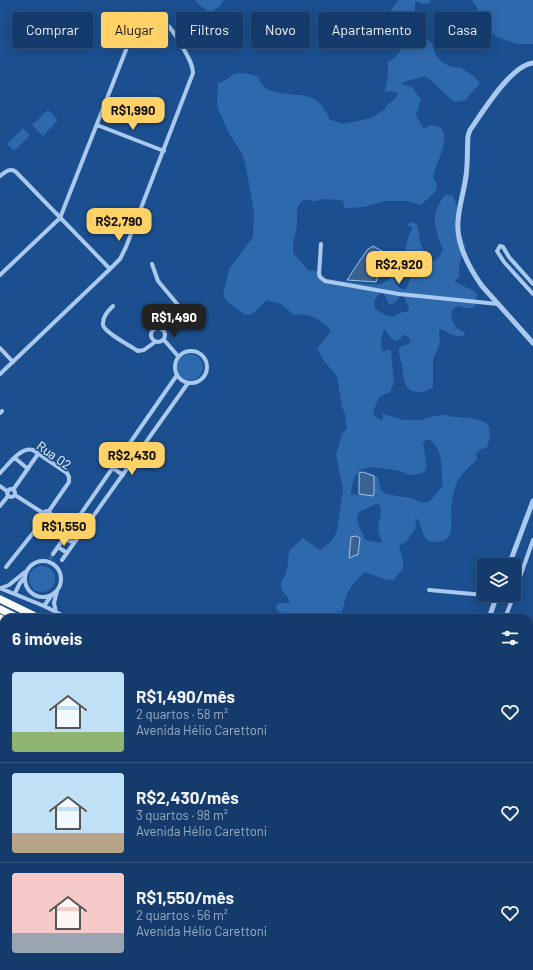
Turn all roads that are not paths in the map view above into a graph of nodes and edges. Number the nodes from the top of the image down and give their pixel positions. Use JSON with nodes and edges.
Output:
{"nodes":[{"id":1,"x":533,"y":63,"type":"edge"},
{"id":2,"x":97,"y":125,"type":"junction"},
{"id":3,"x":164,"y":151,"type":"junction"},
{"id":4,"x":0,"y":176,"type":"edge"},
{"id":5,"x":60,"y":218,"type":"junction"},
{"id":6,"x":321,"y":244,"type":"dead end"},
{"id":7,"x":152,"y":264,"type":"dead end"},
{"id":8,"x":110,"y":269,"type":"junction"},
{"id":9,"x":0,"y":275,"type":"edge"},
{"id":10,"x":533,"y":284,"type":"edge"},
{"id":11,"x":533,"y":294,"type":"edge"},
{"id":12,"x":498,"y":304,"type":"junction"},
{"id":13,"x":113,"y":306,"type":"dead end"},
{"id":14,"x":163,"y":329,"type":"junction"},
{"id":15,"x":164,"y":340,"type":"junction"},
{"id":16,"x":155,"y":342,"type":"junction"},
{"id":17,"x":533,"y":343,"type":"edge"},
{"id":18,"x":0,"y":348,"type":"edge"},
{"id":19,"x":178,"y":356,"type":"junction"},
{"id":20,"x":13,"y":362,"type":"junction"},
{"id":21,"x":0,"y":374,"type":"edge"},
{"id":22,"x":177,"y":376,"type":"junction"},
{"id":23,"x":188,"y":382,"type":"junction"},
{"id":24,"x":38,"y":454,"type":"junction"},
{"id":25,"x":15,"y":458,"type":"junction"},
{"id":26,"x":113,"y":468,"type":"junction"},
{"id":27,"x":28,"y":469,"type":"junction"},
{"id":28,"x":0,"y":473,"type":"edge"},
{"id":29,"x":122,"y":475,"type":"junction"},
{"id":30,"x":0,"y":486,"type":"edge"},
{"id":31,"x":13,"y":490,"type":"junction"},
{"id":32,"x":8,"y":494,"type":"junction"},
{"id":33,"x":14,"y":495,"type":"junction"},
{"id":34,"x":533,"y":501,"type":"edge"},
{"id":35,"x":0,"y":506,"type":"edge"},
{"id":36,"x":49,"y":511,"type":"junction"},
{"id":37,"x":43,"y":513,"type":"junction"},
{"id":38,"x":50,"y":516,"type":"junction"},
{"id":39,"x":45,"y":518,"type":"junction"},
{"id":40,"x":69,"y":530,"type":"junction"},
{"id":41,"x":65,"y":536,"type":"junction"},
{"id":42,"x":533,"y":540,"type":"edge"},
{"id":43,"x":75,"y":542,"type":"junction"},
{"id":44,"x":58,"y":547,"type":"junction"},
{"id":45,"x":529,"y":552,"type":"junction"},
{"id":46,"x":67,"y":553,"type":"junction"},
{"id":47,"x":53,"y":554,"type":"tunnel mouth"},
{"id":48,"x":533,"y":557,"type":"edge"},
{"id":49,"x":512,"y":558,"type":"edge"},
{"id":50,"x":62,"y":560,"type":"dead end"},
{"id":51,"x":6,"y":567,"type":"dead end"},
{"id":52,"x":26,"y":572,"type":"junction"},
{"id":53,"x":521,"y":574,"type":"edge"},
{"id":54,"x":25,"y":577,"type":"junction"},
{"id":55,"x":0,"y":588,"type":"edge"},
{"id":56,"x":429,"y":590,"type":"dead end"},
{"id":57,"x":57,"y":591,"type":"junction"},
{"id":58,"x":15,"y":593,"type":"junction"},
{"id":59,"x":477,"y":594,"type":"edge"},
{"id":60,"x":51,"y":596,"type":"junction"},
{"id":61,"x":0,"y":599,"type":"edge"},
{"id":62,"x":495,"y":602,"type":"edge"},
{"id":63,"x":511,"y":602,"type":"edge"},
{"id":64,"x":44,"y":606,"type":"junction"},
{"id":65,"x":0,"y":609,"type":"edge"},
{"id":66,"x":56,"y":612,"type":"junction"},
{"id":67,"x":10,"y":614,"type":"edge"},
{"id":68,"x":31,"y":614,"type":"edge"},
{"id":69,"x":60,"y":614,"type":"edge"},
{"id":70,"x":490,"y":614,"type":"edge"},
{"id":71,"x":506,"y":614,"type":"edge"}],
"edges":[{"from":1,"to":12,"type":"street"},
{"from":2,"to":3,"type":"street"},
{"from":2,"to":3,"type":"street"},
{"from":2,"to":5,"type":"street"},
{"from":3,"to":8,"type":"street"},
{"from":4,"to":5,"type":"street"},
{"from":5,"to":8,"type":"street"},
{"from":5,"to":9,"type":"street"},
{"from":6,"to":12,"type":"street"},
{"from":7,"to":14,"type":"street"},
{"from":8,"to":20,"type":"street"},
{"from":10,"to":11,"type":"street"},
{"from":12,"to":17,"type":"street"},
{"from":13,"to":16,"type":"street"},
{"from":14,"to":15,"type":"street"},
{"from":14,"to":16,"type":"street"},
{"from":15,"to":16,"type":"street"},
{"from":15,"to":19,"type":"street"},
{"from":18,"to":20,"type":"street"},
{"from":19,"to":22,"type":"street"},
{"from":19,"to":23,"type":"street"},
{"from":20,"to":21,"type":"street"},
{"from":22,"to":23,"type":"street"},
{"from":22,"to":26,"type":"street"},
{"from":23,"to":29,"type":"street"},
{"from":24,"to":25,"type":"street","name":"Rua 02"},
{"from":24,"to":27,"type":"street"},
{"from":24,"to":36,"type":"street","name":"Rua 02"},
{"from":25,"to":27,"type":"street"},
{"from":25,"to":28,"type":"street"},
{"from":26,"to":29,"type":"street"},
{"from":26,"to":40,"type":"street"},
{"from":27,"to":31,"type":"street"},
{"from":29,"to":43,"type":"street"},
{"from":30,"to":32,"type":"street"},
{"from":31,"to":32,"type":"street"},
{"from":31,"to":33,"type":"street"},
{"from":32,"to":33,"type":"street"},
{"from":32,"to":35,"type":"street"},
{"from":33,"to":37,"type":"street"},
{"from":34,"to":49,"type":"street"},
{"from":36,"to":37,"type":"street"},
{"from":36,"to":38,"type":"street"},
{"from":37,"to":39,"type":"street"},
{"from":38,"to":39,"type":"street"},
{"from":38,"to":40,"type":"street"},
{"from":39,"to":51,"type":"street"},
{"from":40,"to":41,"type":"street"},
{"from":41,"to":43,"type":"street"},
{"from":41,"to":44,"type":"street"},
{"from":42,"to":45,"type":"street"},
{"from":43,"to":46,"type":"street"},
{"from":44,"to":46,"type":"street"},
{"from":44,"to":47,"type":"street"},
{"from":45,"to":48,"type":"street"},
{"from":45,"to":53,"type":"street"},
{"from":46,"to":50,"type":"street"},
{"from":52,"to":54,"type":"street"},
{"from":52,"to":55,"type":"street"},
{"from":52,"to":57,"type":"street"},
{"from":54,"to":58,"type":"street"},
{"from":54,"to":60,"type":"street"},
{"from":55,"to":58,"type":"street"},
{"from":56,"to":59,"type":"street"},
{"from":57,"to":60,"type":"street"},
{"from":57,"to":66,"type":"street"},
{"from":58,"to":64,"type":"street"},
{"from":60,"to":64,"type":"street"},
{"from":61,"to":68,"type":"highway"},
{"from":62,"to":70,"type":"street"},
{"from":63,"to":71,"type":"street"},
{"from":64,"to":66,"type":"street"},
{"from":65,"to":67,"type":"highway"},
{"from":66,"to":69,"type":"street"}]}
